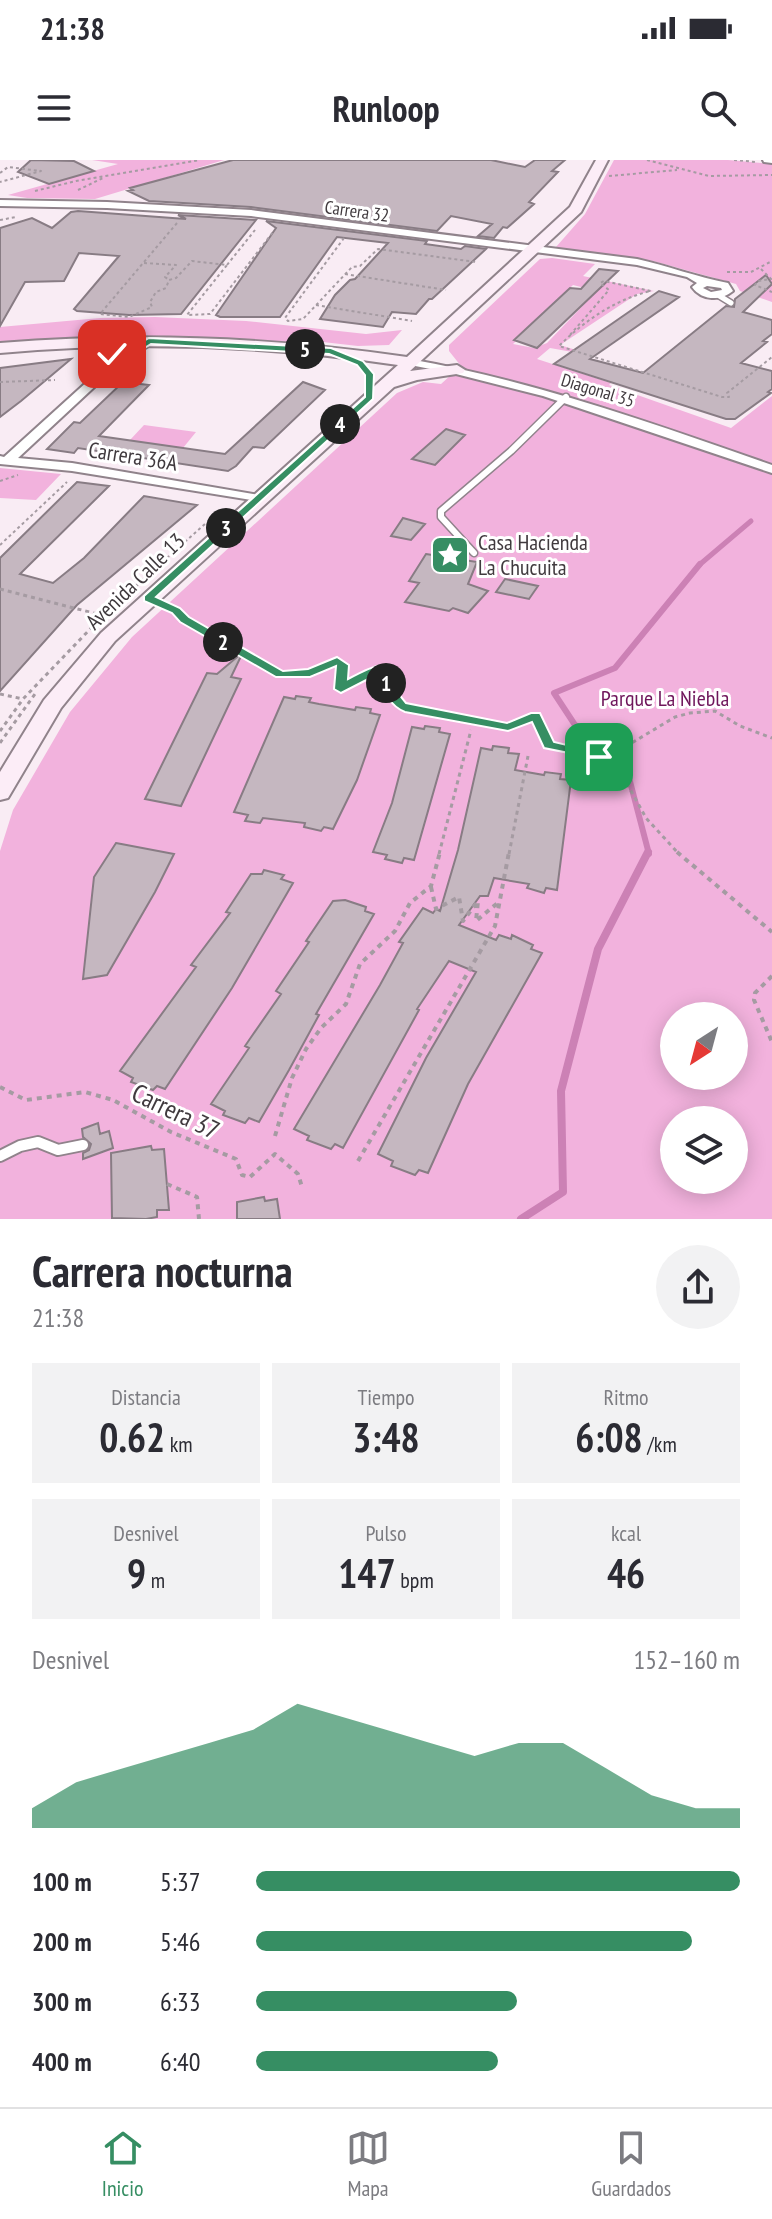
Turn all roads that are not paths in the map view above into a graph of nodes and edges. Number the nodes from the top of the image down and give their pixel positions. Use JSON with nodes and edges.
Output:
{"nodes":[{"id":1,"x":605,"y":164,"type":"edge"},
{"id":2,"x":0,"y":203,"type":"edge"},
{"id":3,"x":533,"y":251,"type":"junction"},
{"id":4,"x":718,"y":295,"type":"joint"},
{"id":5,"x":731,"y":303,"type":"dead end"},
{"id":6,"x":149,"y":341,"type":"junction"},
{"id":7,"x":95,"y":342,"type":"junction"},
{"id":8,"x":0,"y":348,"type":"edge"},
{"id":9,"x":331,"y":351,"type":"junction"},
{"id":10,"x":409,"y":362,"type":"junction"},
{"id":11,"x":114,"y":363,"type":"junction"},
{"id":12,"x":457,"y":370,"type":"junction"},
{"id":13,"x":377,"y":391,"type":"junction"},
{"id":14,"x":566,"y":397,"type":"junction"},
{"id":15,"x":3,"y":460,"type":"edge"},
{"id":16,"x":772,"y":469,"type":"edge"},
{"id":17,"x":259,"y":499,"type":"junction"},
{"id":18,"x":474,"y":553,"type":"dead end"},
{"id":19,"x":0,"y":792,"type":"edge"},
{"id":20,"x":83,"y":1145,"type":"dead end"},
{"id":21,"x":0,"y":1156,"type":"edge"}],
"edges":[{"from":1,"to":3,"type":"main road","name":"Avenida Calle 13"},
{"from":2,"to":3,"type":"street","name":"Carrera 32"},
{"from":3,"to":4,"type":"street","name":"Carrera 32"},
{"from":3,"to":10,"type":"main road","name":"Avenida Calle 13"},
{"from":4,"to":5,"type":"lane"},
{"from":6,"to":7,"type":"main road"},
{"from":6,"to":9,"type":"main road"},
{"from":6,"to":11,"type":"street"},
{"from":7,"to":8,"type":"main road"},
{"from":7,"to":11,"type":"street"},
{"from":9,"to":10,"type":"main road"},
{"from":9,"to":13,"type":"main road"},
{"from":10,"to":12,"type":"street","name":"Diagonal 35"},
{"from":10,"to":13,"type":"main road","name":"Avenida Calle 13"},
{"from":11,"to":15,"type":"street"},
{"from":12,"to":13,"type":"main road"},
{"from":12,"to":14,"type":"street","name":"Diagonal 35"},
{"from":13,"to":17,"type":"main road","name":"Avenida Calle 13"},
{"from":14,"to":16,"type":"street","name":"Diagonal 35"},
{"from":14,"to":18,"type":"lane"},
{"from":15,"to":17,"type":"street","name":"Carrera 36A"},
{"from":17,"to":19,"type":"main road","name":"Avenida Calle 13"},
{"from":20,"to":21,"type":"lane"}]}
